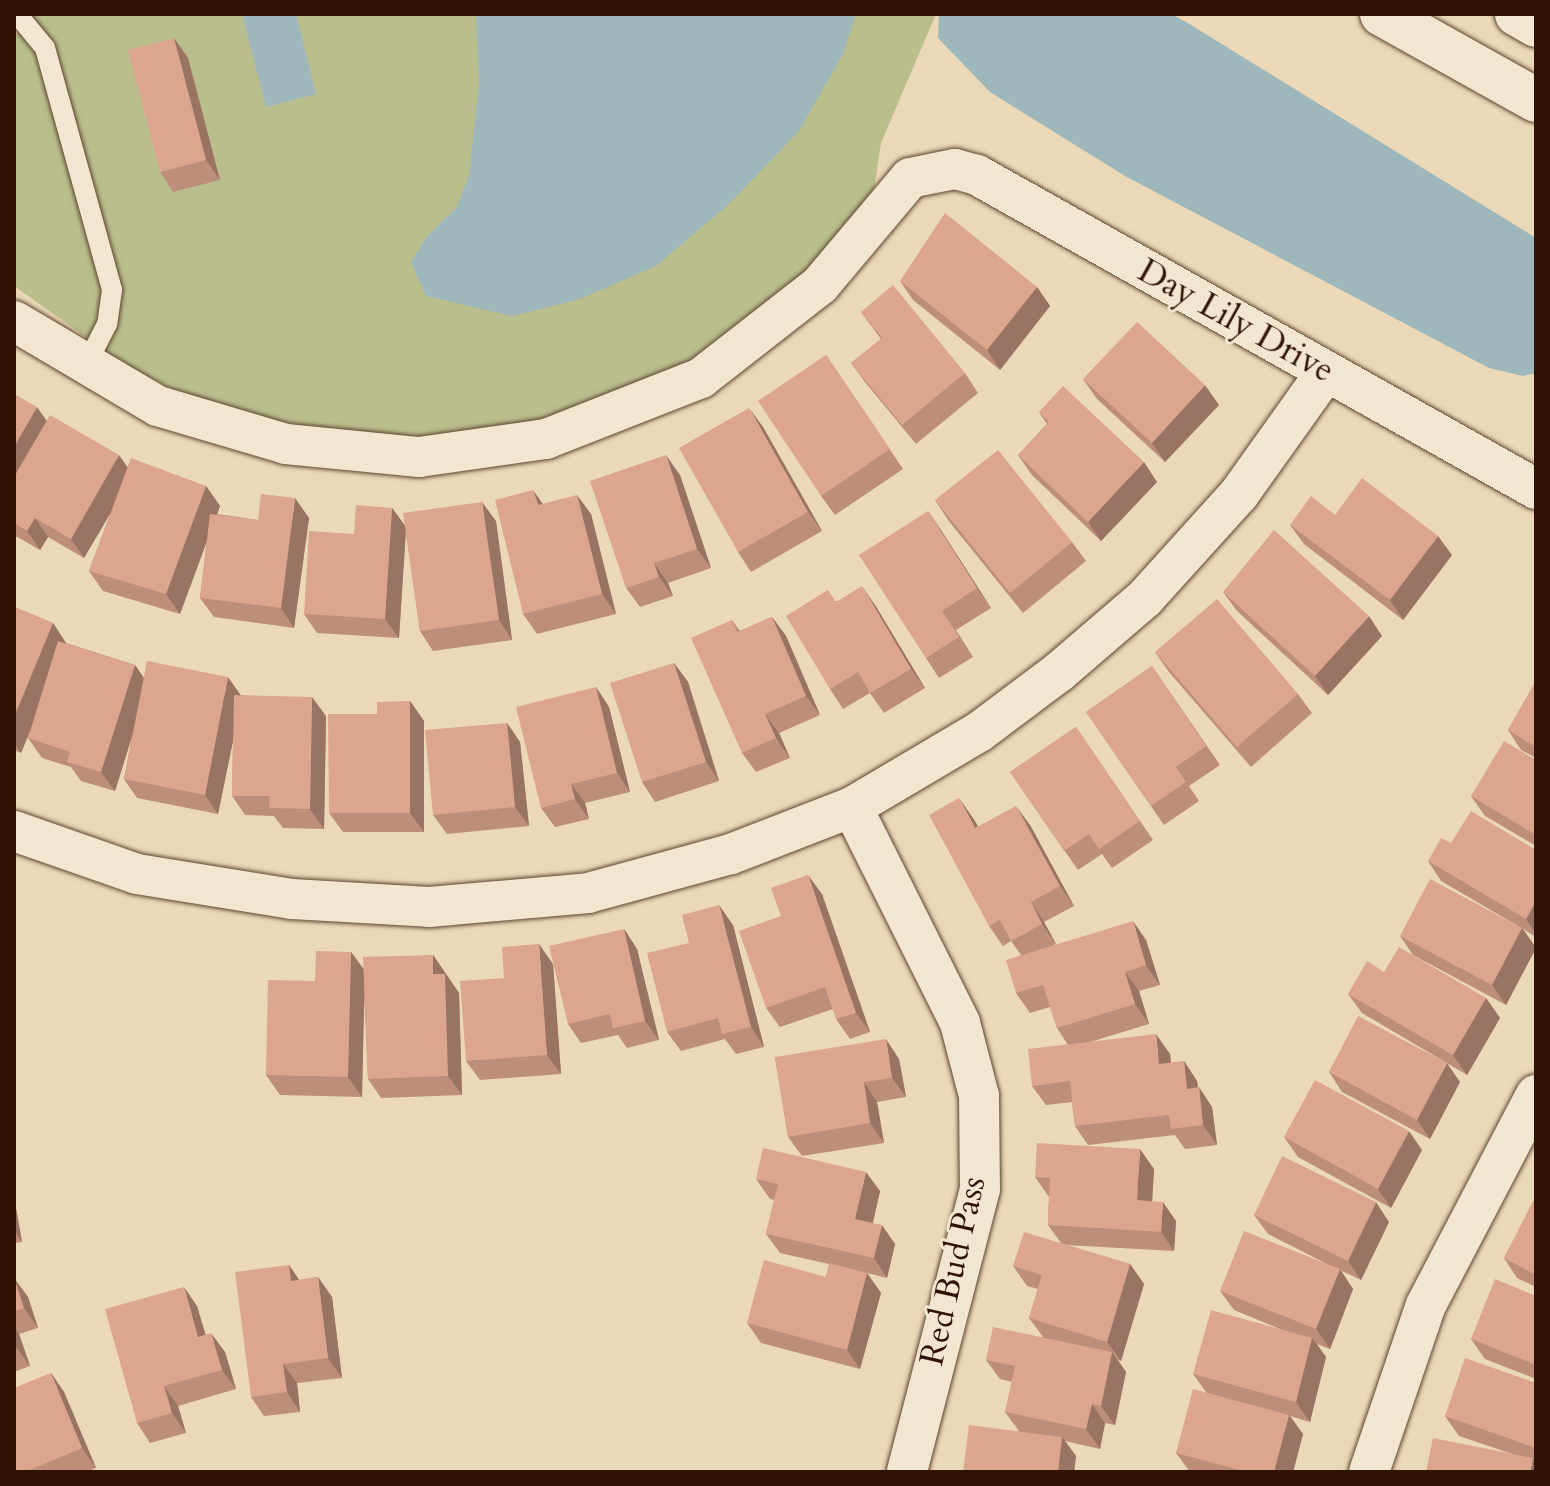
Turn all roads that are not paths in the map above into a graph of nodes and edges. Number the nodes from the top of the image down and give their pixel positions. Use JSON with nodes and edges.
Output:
{"nodes":[{"id":1,"x":17,"y":14,"type":"edge"},
{"id":2,"x":1382,"y":14,"type":"edge"},
{"id":3,"x":1517,"y":14,"type":"edge"},
{"id":4,"x":1536,"y":25,"type":"edge"},
{"id":5,"x":1536,"y":100,"type":"edge"},
{"id":6,"x":14,"y":321,"type":"edge"},
{"id":7,"x":87,"y":363,"type":"junction"},
{"id":8,"x":1326,"y":372,"type":"junction"},
{"id":9,"x":1536,"y":489,"type":"edge"},
{"id":10,"x":852,"y":807,"type":"junction"},
{"id":11,"x":14,"y":831,"type":"edge"},
{"id":12,"x":1536,"y":1095,"type":"edge"},
{"id":13,"x":907,"y":1472,"type":"edge"},
{"id":14,"x":1369,"y":1472,"type":"edge"}],
"edges":[{"from":1,"to":7,"type":"lane"},
{"from":2,"to":5,"type":"main road"},
{"from":3,"to":4,"type":"main road"},
{"from":6,"to":7,"type":"street"},
{"from":7,"to":8,"type":"street","name":"Day Lily Drive"},
{"from":8,"to":9,"type":"street","name":"Day Lily Drive"},
{"from":8,"to":10,"type":"street"},
{"from":10,"to":11,"type":"street"},
{"from":10,"to":13,"type":"street","name":"Red Bud Pass"},
{"from":12,"to":14,"type":"street"}]}
